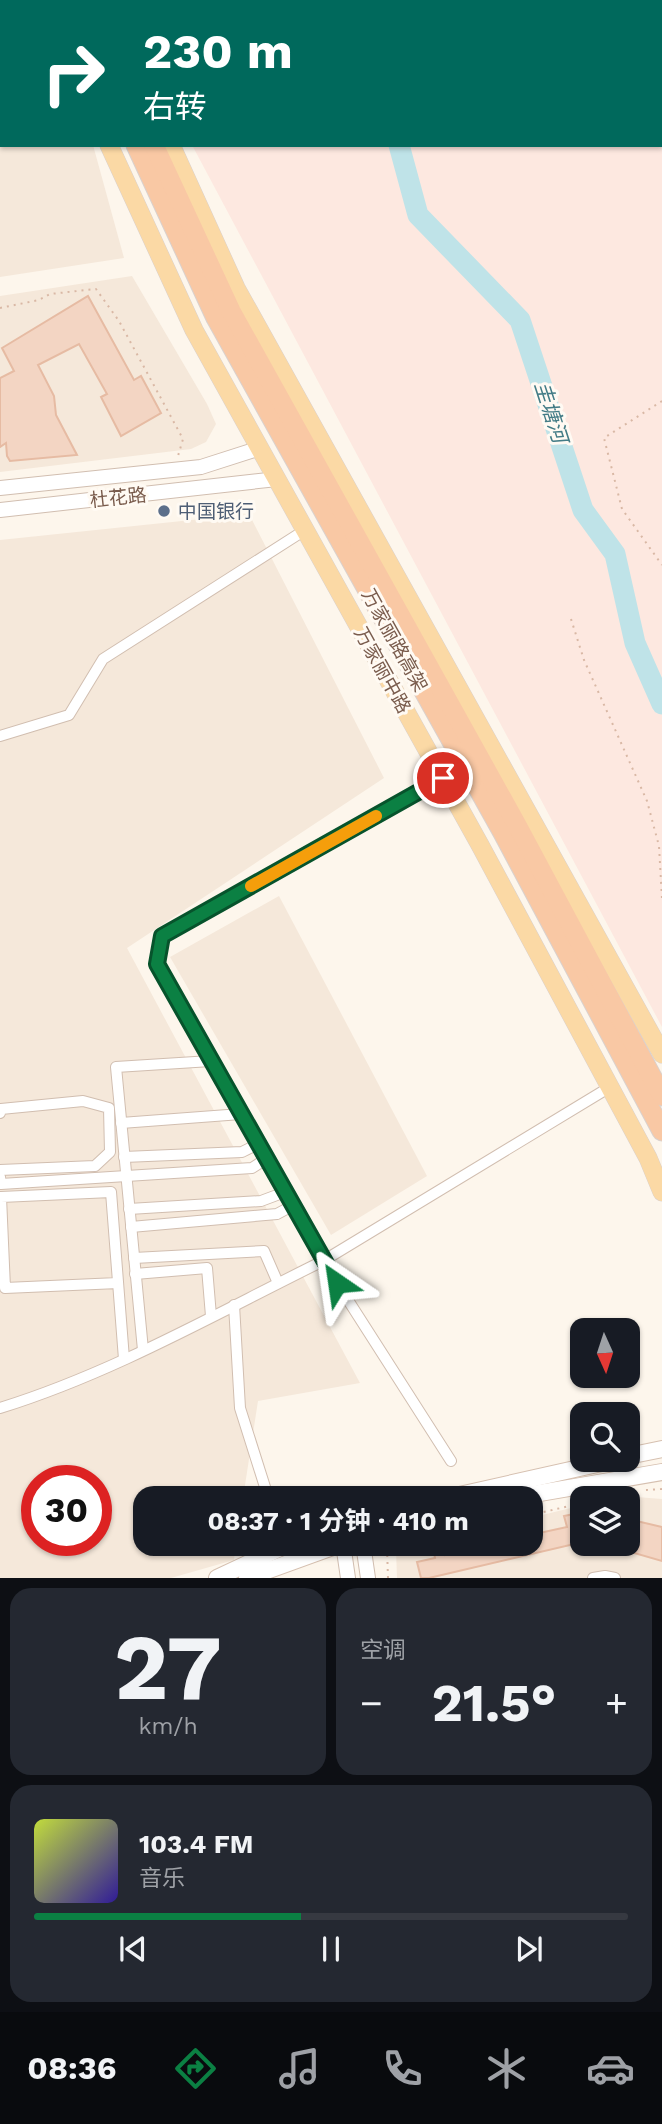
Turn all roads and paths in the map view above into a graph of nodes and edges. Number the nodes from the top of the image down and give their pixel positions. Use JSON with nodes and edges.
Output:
{"nodes":[{"id":1,"x":110,"y":147,"type":"edge"},
{"id":2,"x":137,"y":147,"type":"edge"},
{"id":3,"x":155,"y":147,"type":"edge"},
{"id":4,"x":172,"y":147,"type":"edge"},
{"id":5,"x":0,"y":308,"type":"edge"},
{"id":6,"x":662,"y":401,"type":"edge"},
{"id":7,"x":260,"y":449,"type":"junction"},
{"id":8,"x":177,"y":460,"type":"dead end"},
{"id":9,"x":277,"y":479,"type":"junction"},
{"id":10,"x":0,"y":488,"type":"edge"},
{"id":11,"x":0,"y":510,"type":"edge"},
{"id":12,"x":305,"y":530,"type":"junction"},
{"id":13,"x":662,"y":565,"type":"edge"},
{"id":14,"x":570,"y":619,"type":"dead end"},
{"id":15,"x":0,"y":736,"type":"edge"},
{"id":16,"x":443,"y":778,"type":"junction"},
{"id":17,"x":662,"y":899,"type":"edge"},
{"id":18,"x":662,"y":1054,"type":"edge"},
{"id":19,"x":211,"y":1061,"type":"junction"},
{"id":20,"x":610,"y":1087,"type":"junction"},
{"id":21,"x":662,"y":1096,"type":"edge"},
{"id":22,"x":0,"y":1113,"type":"edge"},
{"id":23,"x":241,"y":1114,"type":"junction"},
{"id":24,"x":121,"y":1123,"type":"junction"},
{"id":25,"x":662,"y":1131,"type":"edge"},
{"id":26,"x":258,"y":1144,"type":"junction"},
{"id":27,"x":124,"y":1157,"type":"junction"},
{"id":28,"x":266,"y":1159,"type":"junction"},
{"id":29,"x":0,"y":1170,"type":"edge"},
{"id":30,"x":126,"y":1176,"type":"junction"},
{"id":31,"x":0,"y":1177,"type":"edge"},
{"id":32,"x":1,"y":1184,"type":"edge"},
{"id":33,"x":285,"y":1192,"type":"junction"},
{"id":34,"x":662,"y":1192,"type":"edge"},
{"id":35,"x":1,"y":1197,"type":"edge"},
{"id":36,"x":292,"y":1206,"type":"junction"},
{"id":37,"x":129,"y":1209,"type":"junction"},
{"id":38,"x":131,"y":1227,"type":"junction"},
{"id":39,"x":206,"y":1255,"type":"junction"},
{"id":40,"x":134,"y":1258,"type":"junction"},
{"id":41,"x":323,"y":1261,"type":"junction"},
{"id":42,"x":207,"y":1268,"type":"junction"},
{"id":43,"x":135,"y":1274,"type":"junction"},
{"id":44,"x":118,"y":1283,"type":"junction"},
{"id":45,"x":278,"y":1283,"type":"junction"},
{"id":46,"x":3,"y":1288,"type":"edge"},
{"id":47,"x":234,"y":1305,"type":"junction"},
{"id":48,"x":211,"y":1316,"type":"junction"},
{"id":49,"x":142,"y":1350,"type":"junction"},
{"id":50,"x":124,"y":1359,"type":"junction"},
{"id":51,"x":0,"y":1408,"type":"edge"},
{"id":52,"x":662,"y":1449,"type":"edge"},
{"id":53,"x":640,"y":1454,"type":"edge"},
{"id":54,"x":451,"y":1461,"type":"dead end"},
{"id":55,"x":570,"y":1470,"type":"edge"},
{"id":56,"x":662,"y":1472,"type":"edge"},
{"id":57,"x":265,"y":1486,"type":"edge"},
{"id":58,"x":499,"y":1486,"type":"edge"},
{"id":59,"x":662,"y":1489,"type":"edge"},
{"id":60,"x":640,"y":1490,"type":"dead end"},
{"id":61,"x":543,"y":1492,"type":"edge"},
{"id":62,"x":570,"y":1506,"type":"edge"},
{"id":63,"x":543,"y":1512,"type":"edge"},
{"id":64,"x":265,"y":1556,"type":"edge"},
{"id":65,"x":344,"y":1556,"type":"edge"},
{"id":66,"x":365,"y":1556,"type":"edge"},
{"id":67,"x":387,"y":1556,"type":"edge"},
{"id":68,"x":217,"y":1578,"type":"edge"},
{"id":69,"x":247,"y":1578,"type":"edge"},
{"id":70,"x":348,"y":1578,"type":"edge"},
{"id":71,"x":368,"y":1578,"type":"edge"},
{"id":72,"x":388,"y":1578,"type":"edge"},
{"id":73,"x":593,"y":1578,"type":"edge"},
{"id":74,"x":615,"y":1578,"type":"edge"}],
"edges":[{"from":1,"to":7,"type":"main road","name":"万家丽中路"},
{"from":2,"to":25,"type":"highway","name":"万家丽路高架"},
{"from":3,"to":21,"type":"highway","name":"万家丽路高架"},
{"from":4,"to":18,"type":"main road"},
{"from":5,"to":8,"type":"path"},
{"from":6,"to":13,"type":"path"},
{"from":7,"to":9,"type":"main road","name":"万家丽中路"},
{"from":7,"to":10,"type":"street","name":"杜花路"},
{"from":9,"to":11,"type":"street","name":"杜花路"},
{"from":9,"to":12,"type":"main road","name":"万家丽中路"},
{"from":12,"to":15,"type":"street"},
{"from":12,"to":16,"type":"main road","name":"万家丽中路"},
{"from":14,"to":17,"type":"path"},
{"from":16,"to":19,"type":"street"},
{"from":16,"to":20,"type":"main road","name":"万家丽中路"},
{"from":19,"to":23,"type":"street"},
{"from":19,"to":24,"type":"street"},
{"from":20,"to":34,"type":"main road","name":"万家丽中路"},
{"from":20,"to":41,"type":"street"},
{"from":22,"to":29,"type":"street"},
{"from":23,"to":24,"type":"street"},
{"from":23,"to":26,"type":"street"},
{"from":24,"to":27,"type":"street"},
{"from":26,"to":27,"type":"street"},
{"from":26,"to":28,"type":"street"},
{"from":27,"to":30,"type":"street"},
{"from":28,"to":30,"type":"street"},
{"from":28,"to":33,"type":"street"},
{"from":30,"to":32,"type":"street"},
{"from":30,"to":37,"type":"street"},
{"from":31,"to":32,"type":"street"},
{"from":32,"to":35,"type":"street"},
{"from":33,"to":36,"type":"street"},
{"from":33,"to":37,"type":"street"},
{"from":35,"to":44,"type":"street"},
{"from":35,"to":46,"type":"street"},
{"from":36,"to":38,"type":"street"},
{"from":36,"to":41,"type":"street"},
{"from":37,"to":38,"type":"street"},
{"from":38,"to":40,"type":"street"},
{"from":39,"to":40,"type":"street"},
{"from":39,"to":42,"type":"street"},
{"from":39,"to":45,"type":"street"},
{"from":40,"to":43,"type":"street"},
{"from":41,"to":45,"type":"street"},
{"from":41,"to":54,"type":"street"},
{"from":42,"to":43,"type":"street"},
{"from":42,"to":48,"type":"street"},
{"from":43,"to":49,"type":"street"},
{"from":44,"to":46,"type":"street"},
{"from":44,"to":50,"type":"street"},
{"from":45,"to":47,"type":"street"},
{"from":47,"to":48,"type":"street"},
{"from":47,"to":57,"type":"street"},
{"from":48,"to":49,"type":"street"},
{"from":49,"to":50,"type":"street"},
{"from":50,"to":51,"type":"street"},
{"from":52,"to":53,"type":"main road"},
{"from":55,"to":58,"type":"main road"},
{"from":56,"to":61,"type":"main road"},
{"from":59,"to":60,"type":"path"},
{"from":62,"to":63,"type":"path"},
{"from":64,"to":68,"type":"main road"},
{"from":64,"to":69,"type":"main road"},
{"from":65,"to":70,"type":"street"},
{"from":66,"to":71,"type":"street"},
{"from":67,"to":72,"type":"path"},
{"from":73,"to":74,"type":"street"}]}
